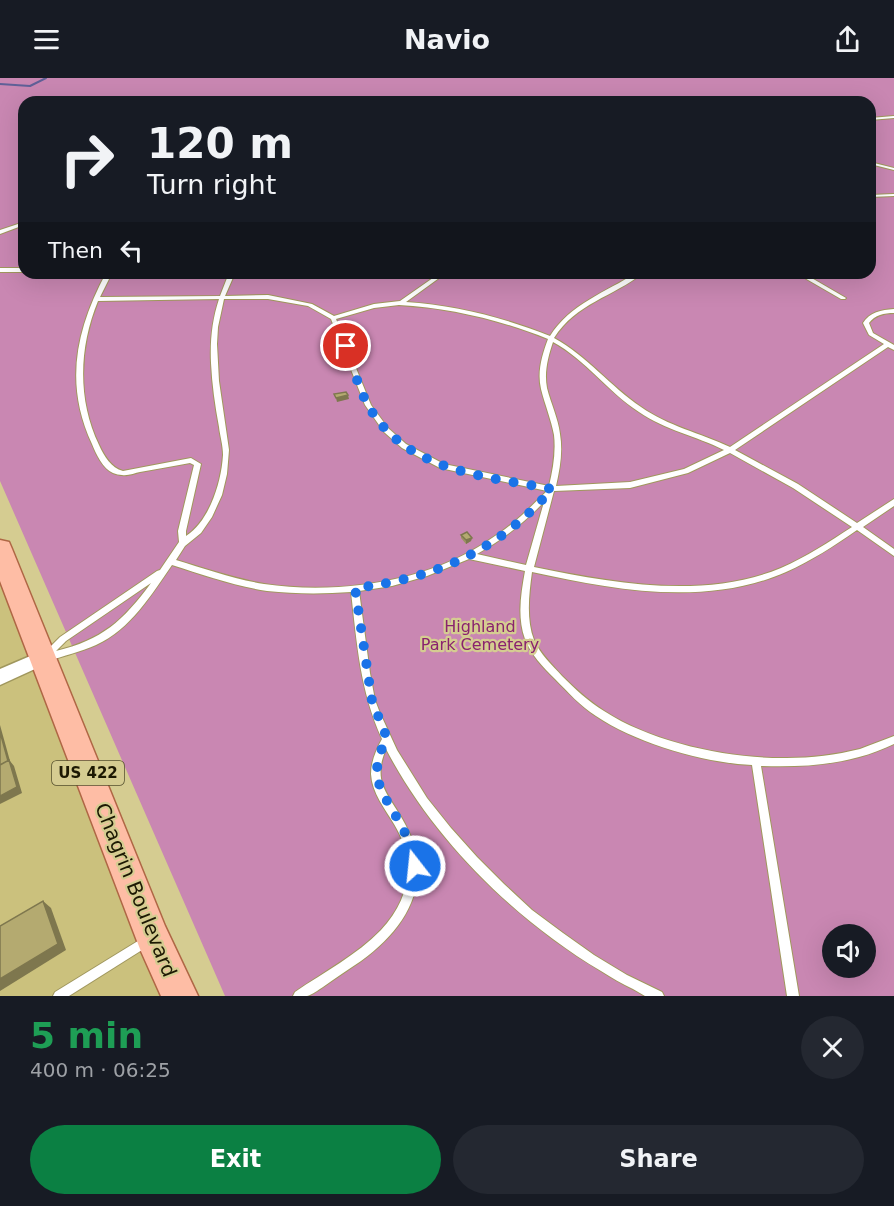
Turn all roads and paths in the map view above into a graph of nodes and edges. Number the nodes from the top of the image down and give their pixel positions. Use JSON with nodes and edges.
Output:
{"nodes":[{"id":1,"x":894,"y":117,"type":"edge"},
{"id":2,"x":876,"y":118,"type":"edge"},
{"id":3,"x":876,"y":164,"type":"edge"},
{"id":4,"x":894,"y":169,"type":"edge"},
{"id":5,"x":876,"y":195,"type":"edge"},
{"id":6,"x":894,"y":195,"type":"edge"},
{"id":7,"x":18,"y":225,"type":"edge"},
{"id":8,"x":0,"y":232,"type":"edge"},
{"id":9,"x":0,"y":270,"type":"edge"},
{"id":10,"x":18,"y":270,"type":"edge"},
{"id":11,"x":106,"y":279,"type":"edge"},
{"id":12,"x":229,"y":279,"type":"edge"},
{"id":13,"x":435,"y":279,"type":"edge"},
{"id":14,"x":630,"y":279,"type":"edge"},
{"id":15,"x":810,"y":279,"type":"edge"},
{"id":16,"x":843,"y":298,"type":"dead end"},
{"id":17,"x":96,"y":299,"type":"junction"},
{"id":18,"x":220,"y":299,"type":"junction"},
{"id":19,"x":401,"y":303,"type":"junction"},
{"id":20,"x":894,"y":311,"type":"edge"},
{"id":21,"x":333,"y":318,"type":"junction"},
{"id":22,"x":550,"y":338,"type":"junction"},
{"id":23,"x":890,"y":347,"type":"edge"},
{"id":24,"x":730,"y":450,"type":"junction"},
{"id":25,"x":552,"y":489,"type":"junction"},
{"id":26,"x":894,"y":502,"type":"edge"},
{"id":27,"x":857,"y":526,"type":"junction"},
{"id":28,"x":183,"y":542,"type":"junction"},
{"id":29,"x":0,"y":549,"type":"edge"},
{"id":30,"x":894,"y":553,"type":"edge"},
{"id":31,"x":470,"y":556,"type":"junction"},
{"id":32,"x":170,"y":561,"type":"junction"},
{"id":33,"x":530,"y":568,"type":"junction"},
{"id":34,"x":161,"y":572,"type":"junction"},
{"id":35,"x":355,"y":588,"type":"junction"},
{"id":36,"x":42,"y":658,"type":"junction"},
{"id":37,"x":0,"y":677,"type":"edge"},
{"id":38,"x":387,"y":738,"type":"junction"},
{"id":39,"x":894,"y":740,"type":"edge"},
{"id":40,"x":756,"y":761,"type":"junction"},
{"id":41,"x":152,"y":937,"type":"junction"},
{"id":42,"x":59,"y":996,"type":"edge"},
{"id":43,"x":180,"y":996,"type":"edge"},
{"id":44,"x":299,"y":996,"type":"edge"},
{"id":45,"x":658,"y":996,"type":"edge"},
{"id":46,"x":793,"y":996,"type":"edge"}],
"edges":[{"from":1,"to":2,"type":"lane"},
{"from":3,"to":4,"type":"lane"},
{"from":5,"to":6,"type":"lane"},
{"from":7,"to":8,"type":"lane"},
{"from":9,"to":10,"type":"lane"},
{"from":11,"to":17,"type":"lane"},
{"from":12,"to":18,"type":"lane"},
{"from":13,"to":19,"type":"lane"},
{"from":14,"to":22,"type":"lane"},
{"from":15,"to":16,"type":"lane"},
{"from":17,"to":18,"type":"lane"},
{"from":17,"to":28,"type":"lane"},
{"from":18,"to":21,"type":"lane"},
{"from":18,"to":28,"type":"lane"},
{"from":19,"to":21,"type":"lane"},
{"from":19,"to":22,"type":"lane"},
{"from":20,"to":23,"type":"lane"},
{"from":21,"to":25,"type":"lane"},
{"from":22,"to":24,"type":"lane"},
{"from":22,"to":25,"type":"lane"},
{"from":23,"to":24,"type":"lane"},
{"from":24,"to":25,"type":"lane"},
{"from":24,"to":27,"type":"lane"},
{"from":25,"to":31,"type":"lane"},
{"from":25,"to":33,"type":"lane"},
{"from":26,"to":27,"type":"lane"},
{"from":27,"to":30,"type":"lane"},
{"from":27,"to":33,"type":"lane"},
{"from":28,"to":32,"type":"lane"},
{"from":29,"to":36,"type":"main road","name":"Chagrin Boulevard","number":"US 422"},
{"from":31,"to":33,"type":"lane"},
{"from":31,"to":35,"type":"lane"},
{"from":32,"to":34,"type":"lane"},
{"from":32,"to":35,"type":"lane"},
{"from":33,"to":40,"type":"lane"},
{"from":34,"to":36,"type":"lane"},
{"from":34,"to":36,"type":"lane"},
{"from":35,"to":38,"type":"lane"},
{"from":36,"to":37,"type":"street"},
{"from":36,"to":41,"type":"main road","name":"Chagrin Boulevard","number":"US 422"},
{"from":38,"to":44,"type":"lane"},
{"from":38,"to":45,"type":"lane"},
{"from":39,"to":40,"type":"lane"},
{"from":40,"to":46,"type":"lane"},
{"from":41,"to":42,"type":"lane"},
{"from":41,"to":43,"type":"main road","name":"Chagrin Boulevard","number":"US 422"}]}
